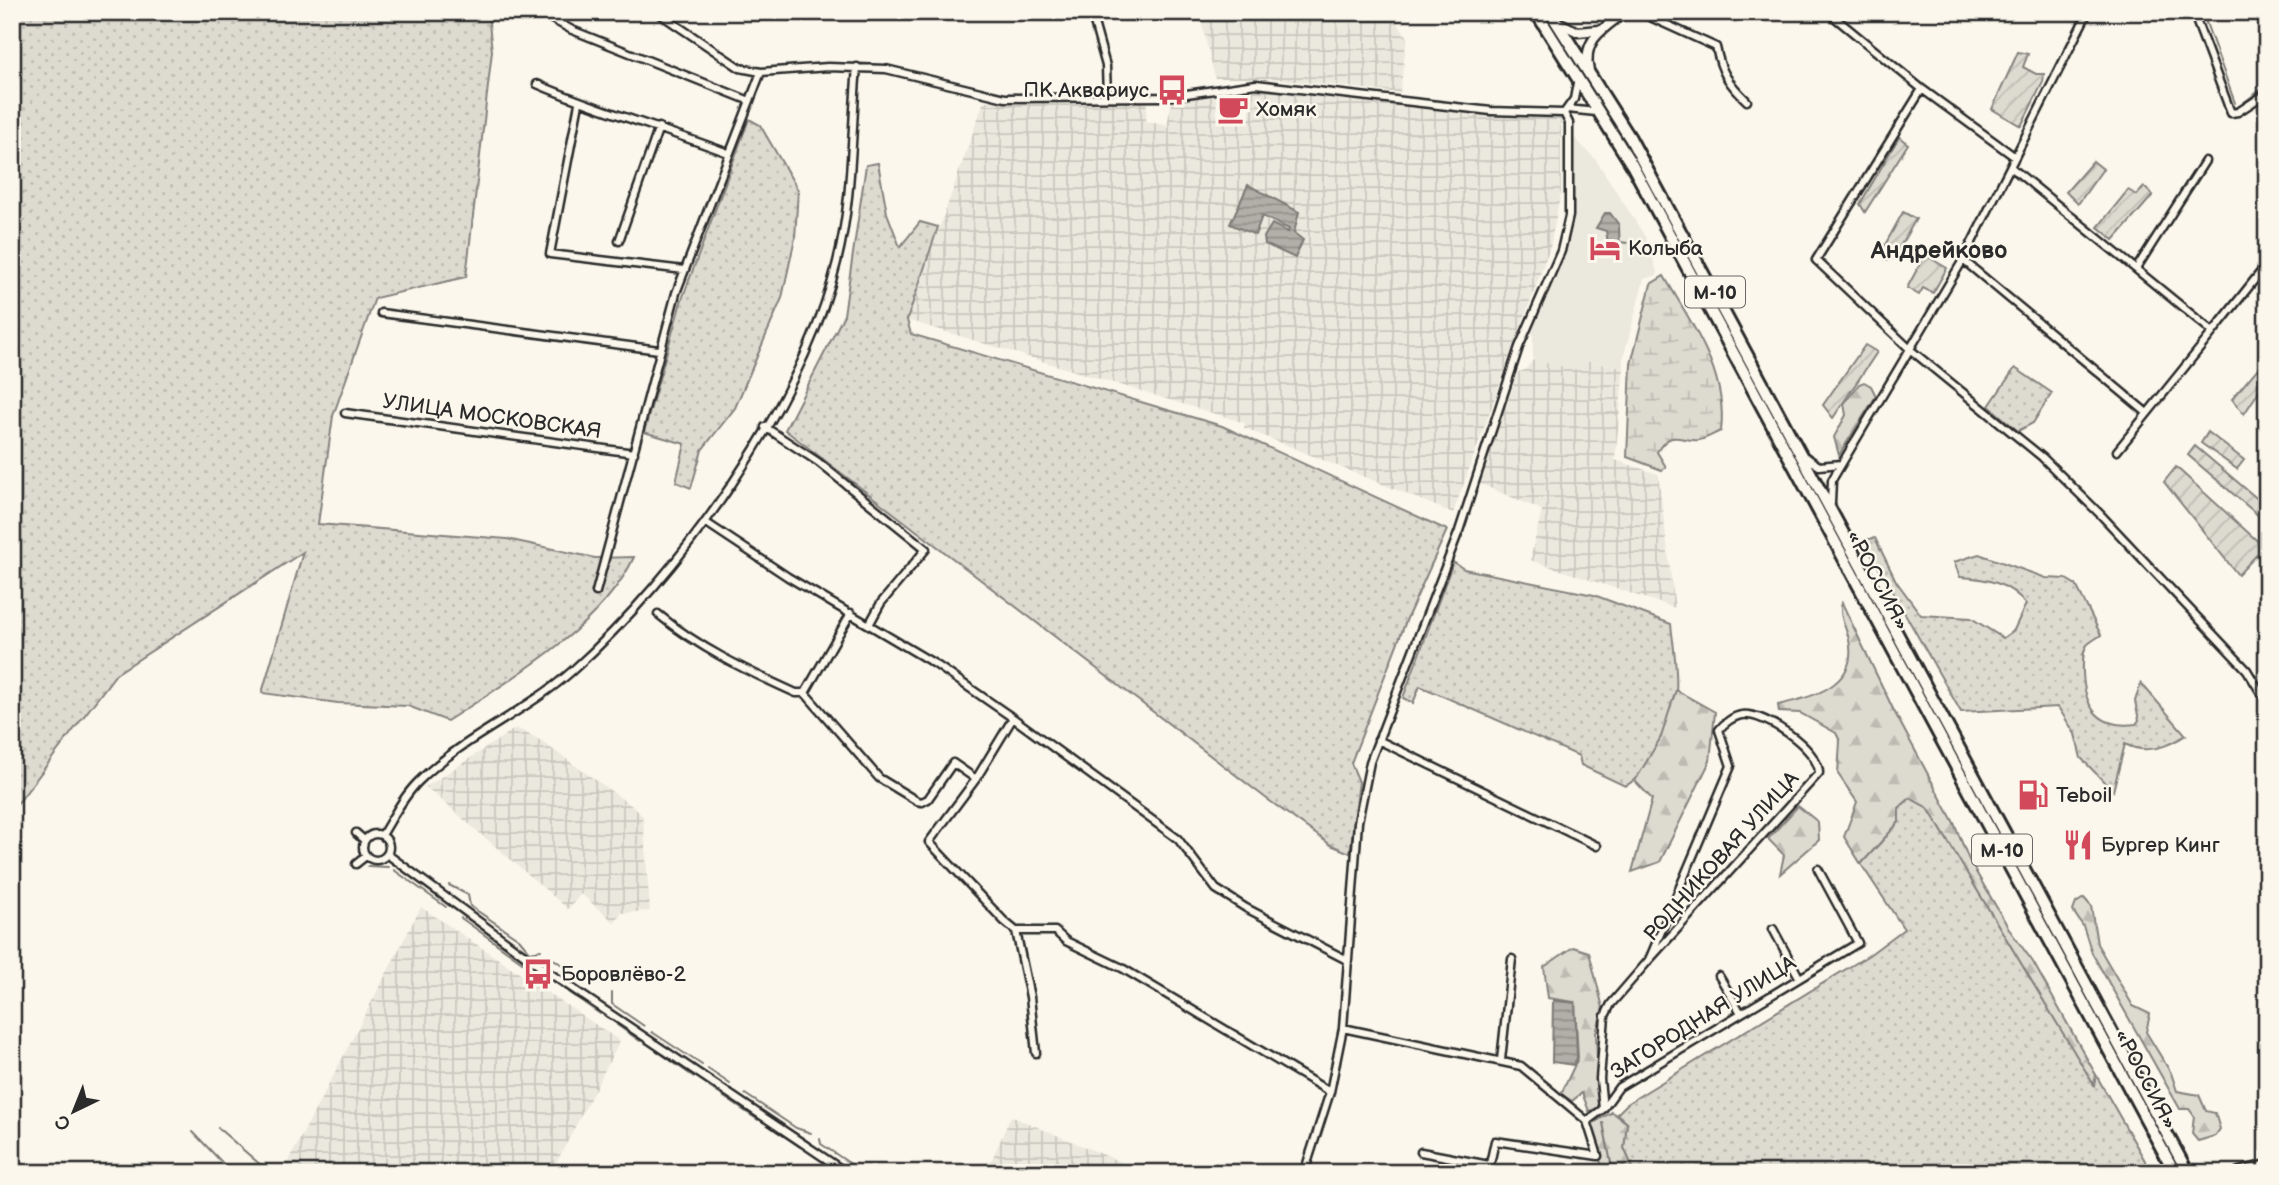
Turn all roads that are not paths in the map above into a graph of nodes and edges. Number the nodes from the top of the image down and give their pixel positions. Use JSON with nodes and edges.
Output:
{"nodes":[{"id":1,"x":539,"y":12,"type":"edge"},
{"id":2,"x":657,"y":12,"type":"edge"},
{"id":3,"x":1091,"y":12,"type":"edge"},
{"id":4,"x":1530,"y":12,"type":"edge"},
{"id":5,"x":1536,"y":12,"type":"edge"},
{"id":6,"x":1625,"y":12,"type":"edge"},
{"id":7,"x":1639,"y":12,"type":"edge"},
{"id":8,"x":1828,"y":12,"type":"edge"},
{"id":9,"x":2088,"y":12,"type":"edge"},
{"id":10,"x":2193,"y":12,"type":"edge"},
{"id":11,"x":1551,"y":14,"type":"edge"},
{"id":12,"x":1601,"y":29,"type":"junction"},
{"id":13,"x":857,"y":67,"type":"junction"},
{"id":14,"x":761,"y":72,"type":"junction"},
{"id":15,"x":1591,"y":76,"type":"junction"},
{"id":16,"x":1577,"y":83,"type":"junction"},
{"id":17,"x":537,"y":84,"type":"dead end"},
{"id":18,"x":1922,"y":89,"type":"junction"},
{"id":19,"x":2267,"y":93,"type":"edge"},
{"id":20,"x":1107,"y":97,"type":"junction"},
{"id":21,"x":750,"y":101,"type":"junction"},
{"id":22,"x":1747,"y":101,"type":"dead end"},
{"id":23,"x":579,"y":103,"type":"junction"},
{"id":24,"x":1566,"y":111,"type":"junction"},
{"id":25,"x":1596,"y":112,"type":"junction"},
{"id":26,"x":659,"y":127,"type":"junction"},
{"id":27,"x":728,"y":153,"type":"junction"},
{"id":28,"x":2015,"y":157,"type":"junction"},
{"id":29,"x":2205,"y":161,"type":"dead end"},
{"id":30,"x":1632,"y":165,"type":"junction"},
{"id":31,"x":2011,"y":168,"type":"junction"},
{"id":32,"x":619,"y":241,"type":"dead end"},
{"id":33,"x":1964,"y":260,"type":"junction"},
{"id":34,"x":2267,"y":264,"type":"edge"},
{"id":35,"x":2136,"y":269,"type":"junction"},
{"id":36,"x":684,"y":270,"type":"junction"},
{"id":37,"x":381,"y":313,"type":"dead end"},
{"id":38,"x":2213,"y":332,"type":"junction"},
{"id":39,"x":1910,"y":346,"type":"junction"},
{"id":40,"x":659,"y":350,"type":"junction"},
{"id":41,"x":345,"y":413,"type":"dead end"},
{"id":42,"x":2147,"y":413,"type":"junction"},
{"id":43,"x":765,"y":427,"type":"junction"},
{"id":44,"x":2117,"y":451,"type":"dead end"},
{"id":45,"x":634,"y":453,"type":"junction"},
{"id":46,"x":1803,"y":455,"type":"junction"},
{"id":47,"x":1843,"y":464,"type":"junction"},
{"id":48,"x":1832,"y":511,"type":"junction"},
{"id":49,"x":705,"y":522,"type":"junction"},
{"id":50,"x":596,"y":592,"type":"dead end"},
{"id":51,"x":851,"y":613,"type":"junction"},
{"id":52,"x":658,"y":614,"type":"dead end"},
{"id":53,"x":870,"y":623,"type":"junction"},
{"id":54,"x":805,"y":693,"type":"junction"},
{"id":55,"x":2267,"y":703,"type":"edge"},
{"id":56,"x":1013,"y":718,"type":"junction"},
{"id":57,"x":1378,"y":740,"type":"junction"},
{"id":58,"x":976,"y":779,"type":"junction"},
{"id":59,"x":356,"y":833,"type":"dead end"},
{"id":60,"x":382,"y":835,"type":"junction"},
{"id":61,"x":364,"y":840,"type":"junction"},
{"id":62,"x":1597,"y":846,"type":"dead end"},
{"id":63,"x":387,"y":854,"type":"junction"},
{"id":64,"x":366,"y":856,"type":"junction"},
{"id":65,"x":356,"y":864,"type":"dead end"},
{"id":66,"x":1818,"y":869,"type":"dead end"},
{"id":67,"x":1773,"y":929,"type":"dead end"},
{"id":68,"x":1016,"y":931,"type":"junction"},
{"id":69,"x":1512,"y":958,"type":"dead end"},
{"id":70,"x":1347,"y":960,"type":"junction"},
{"id":71,"x":1649,"y":960,"type":"junction"},
{"id":72,"x":1719,"y":976,"type":"dead end"},
{"id":73,"x":1800,"y":978,"type":"junction"},
{"id":74,"x":1741,"y":1013,"type":"junction"},
{"id":75,"x":1343,"y":1028,"type":"junction"},
{"id":76,"x":1036,"y":1053,"type":"dead end"},
{"id":77,"x":1502,"y":1060,"type":"junction"},
{"id":78,"x":1330,"y":1092,"type":"junction"},
{"id":79,"x":1603,"y":1109,"type":"junction"},
{"id":80,"x":1587,"y":1121,"type":"junction"},
{"id":81,"x":1421,"y":1152,"type":"dead end"},
{"id":82,"x":2267,"y":1166,"type":"edge"},
{"id":83,"x":1488,"y":1169,"type":"edge"},
{"id":84,"x":848,"y":1173,"type":"edge"},
{"id":85,"x":1304,"y":1173,"type":"edge"},
{"id":86,"x":2175,"y":1173,"type":"edge"},
{"id":87,"x":2188,"y":1173,"type":"edge"},
{"id":88,"x":2239,"y":1173,"type":"edge"}],
"edges":[{"from":1,"to":21,"type":"street"},
{"from":2,"to":14,"type":"street"},
{"from":3,"to":20,"type":"street"},
{"from":4,"to":16,"type":"highway"},
{"from":5,"to":30,"type":"highway","name":"«РОССИЯ»","number":"М-10"},
{"from":6,"to":12,"type":"street"},
{"from":7,"to":22,"type":"street"},
{"from":8,"to":18,"type":"street"},
{"from":9,"to":28,"type":"street"},
{"from":10,"to":19,"type":"street"},
{"from":11,"to":12,"type":"street"},
{"from":11,"to":15,"type":"highway","name":"«РОССИЯ»","number":"М-10"},
{"from":12,"to":15,"type":"street"},
{"from":13,"to":14,"type":"street"},
{"from":13,"to":20,"type":"street"},
{"from":13,"to":43,"type":"street"},
{"from":14,"to":21,"type":"street"},
{"from":15,"to":46,"type":"highway","name":"«РОССИЯ»","number":"М-10"},
{"from":16,"to":24,"type":"street"},
{"from":16,"to":25,"type":"highway"},
{"from":17,"to":23,"type":"street"},
{"from":18,"to":28,"type":"street"},
{"from":18,"to":39,"type":"street"},
{"from":20,"to":24,"type":"street"},
{"from":21,"to":27,"type":"street"},
{"from":23,"to":26,"type":"street"},
{"from":23,"to":36,"type":"street"},
{"from":24,"to":25,"type":"street"},
{"from":24,"to":57,"type":"street"},
{"from":25,"to":30,"type":"highway"},
{"from":26,"to":27,"type":"street"},
{"from":26,"to":32,"type":"street"},
{"from":27,"to":36,"type":"street"},
{"from":28,"to":31,"type":"street"},
{"from":29,"to":35,"type":"street"},
{"from":30,"to":86,"type":"highway","name":"«РОССИЯ»","number":"М-10"},
{"from":31,"to":33,"type":"street"},
{"from":31,"to":35,"type":"street"},
{"from":33,"to":39,"type":"street"},
{"from":33,"to":42,"type":"street"},
{"from":34,"to":38,"type":"street"},
{"from":35,"to":38,"type":"street"},
{"from":36,"to":40,"type":"street"},
{"from":37,"to":40,"type":"street"},
{"from":38,"to":42,"type":"street"},
{"from":39,"to":47,"type":"street"},
{"from":39,"to":55,"type":"street"},
{"from":40,"to":45,"type":"street"},
{"from":41,"to":45,"type":"street","name":"УЛИЦА МОСКОВСКАЯ"},
{"from":42,"to":44,"type":"street"},
{"from":43,"to":49,"type":"street"},
{"from":43,"to":53,"type":"street"},
{"from":45,"to":50,"type":"street"},
{"from":46,"to":47,"type":"street"},
{"from":46,"to":48,"type":"highway","name":"«РОССИЯ»","number":"М-10"},
{"from":47,"to":48,"type":"street"},
{"from":48,"to":87,"type":"highway","name":"«РОССИЯ»","number":"М-10"},
{"from":49,"to":51,"type":"street"},
{"from":49,"to":60,"type":"street"},
{"from":51,"to":53,"type":"street"},
{"from":51,"to":54,"type":"street"},
{"from":52,"to":54,"type":"street"},
{"from":53,"to":56,"type":"street"},
{"from":54,"to":58,"type":"street"},
{"from":56,"to":58,"type":"street"},
{"from":56,"to":70,"type":"street"},
{"from":57,"to":62,"type":"street"},
{"from":57,"to":70,"type":"street"},
{"from":58,"to":68,"type":"street"},
{"from":59,"to":61,"type":"street"},
{"from":60,"to":61,"type":"street"},
{"from":60,"to":63,"type":"street"},
{"from":61,"to":64,"type":"street"},
{"from":63,"to":64,"type":"street"},
{"from":63,"to":84,"type":"street"},
{"from":64,"to":65,"type":"street"},
{"from":66,"to":73,"type":"street","name":"ЗАГОРОДНАЯ УЛИЦА"},
{"from":67,"to":73,"type":"street"},
{"from":68,"to":76,"type":"street"},
{"from":68,"to":78,"type":"street"},
{"from":69,"to":77,"type":"street"},
{"from":70,"to":75,"type":"street"},
{"from":71,"to":71,"type":"street","name":"РОДНИКОВАЯ УЛИЦА"},
{"from":71,"to":79,"type":"street","name":"РОДНИКОВАЯ УЛИЦА"},
{"from":72,"to":74,"type":"street"},
{"from":73,"to":74,"type":"street","name":"ЗАГОРОДНАЯ УЛИЦА"},
{"from":74,"to":79,"type":"street","name":"ЗАГОРОДНАЯ УЛИЦА"},
{"from":75,"to":77,"type":"street"},
{"from":75,"to":78,"type":"street"},
{"from":77,"to":80,"type":"street"},
{"from":78,"to":85,"type":"street"},
{"from":79,"to":80,"type":"street","name":"ЗАГОРОДНАЯ УЛИЦА"},
{"from":80,"to":83,"type":"street"},
{"from":81,"to":83,"type":"street"},
{"from":82,"to":88,"type":"main road"}]}
